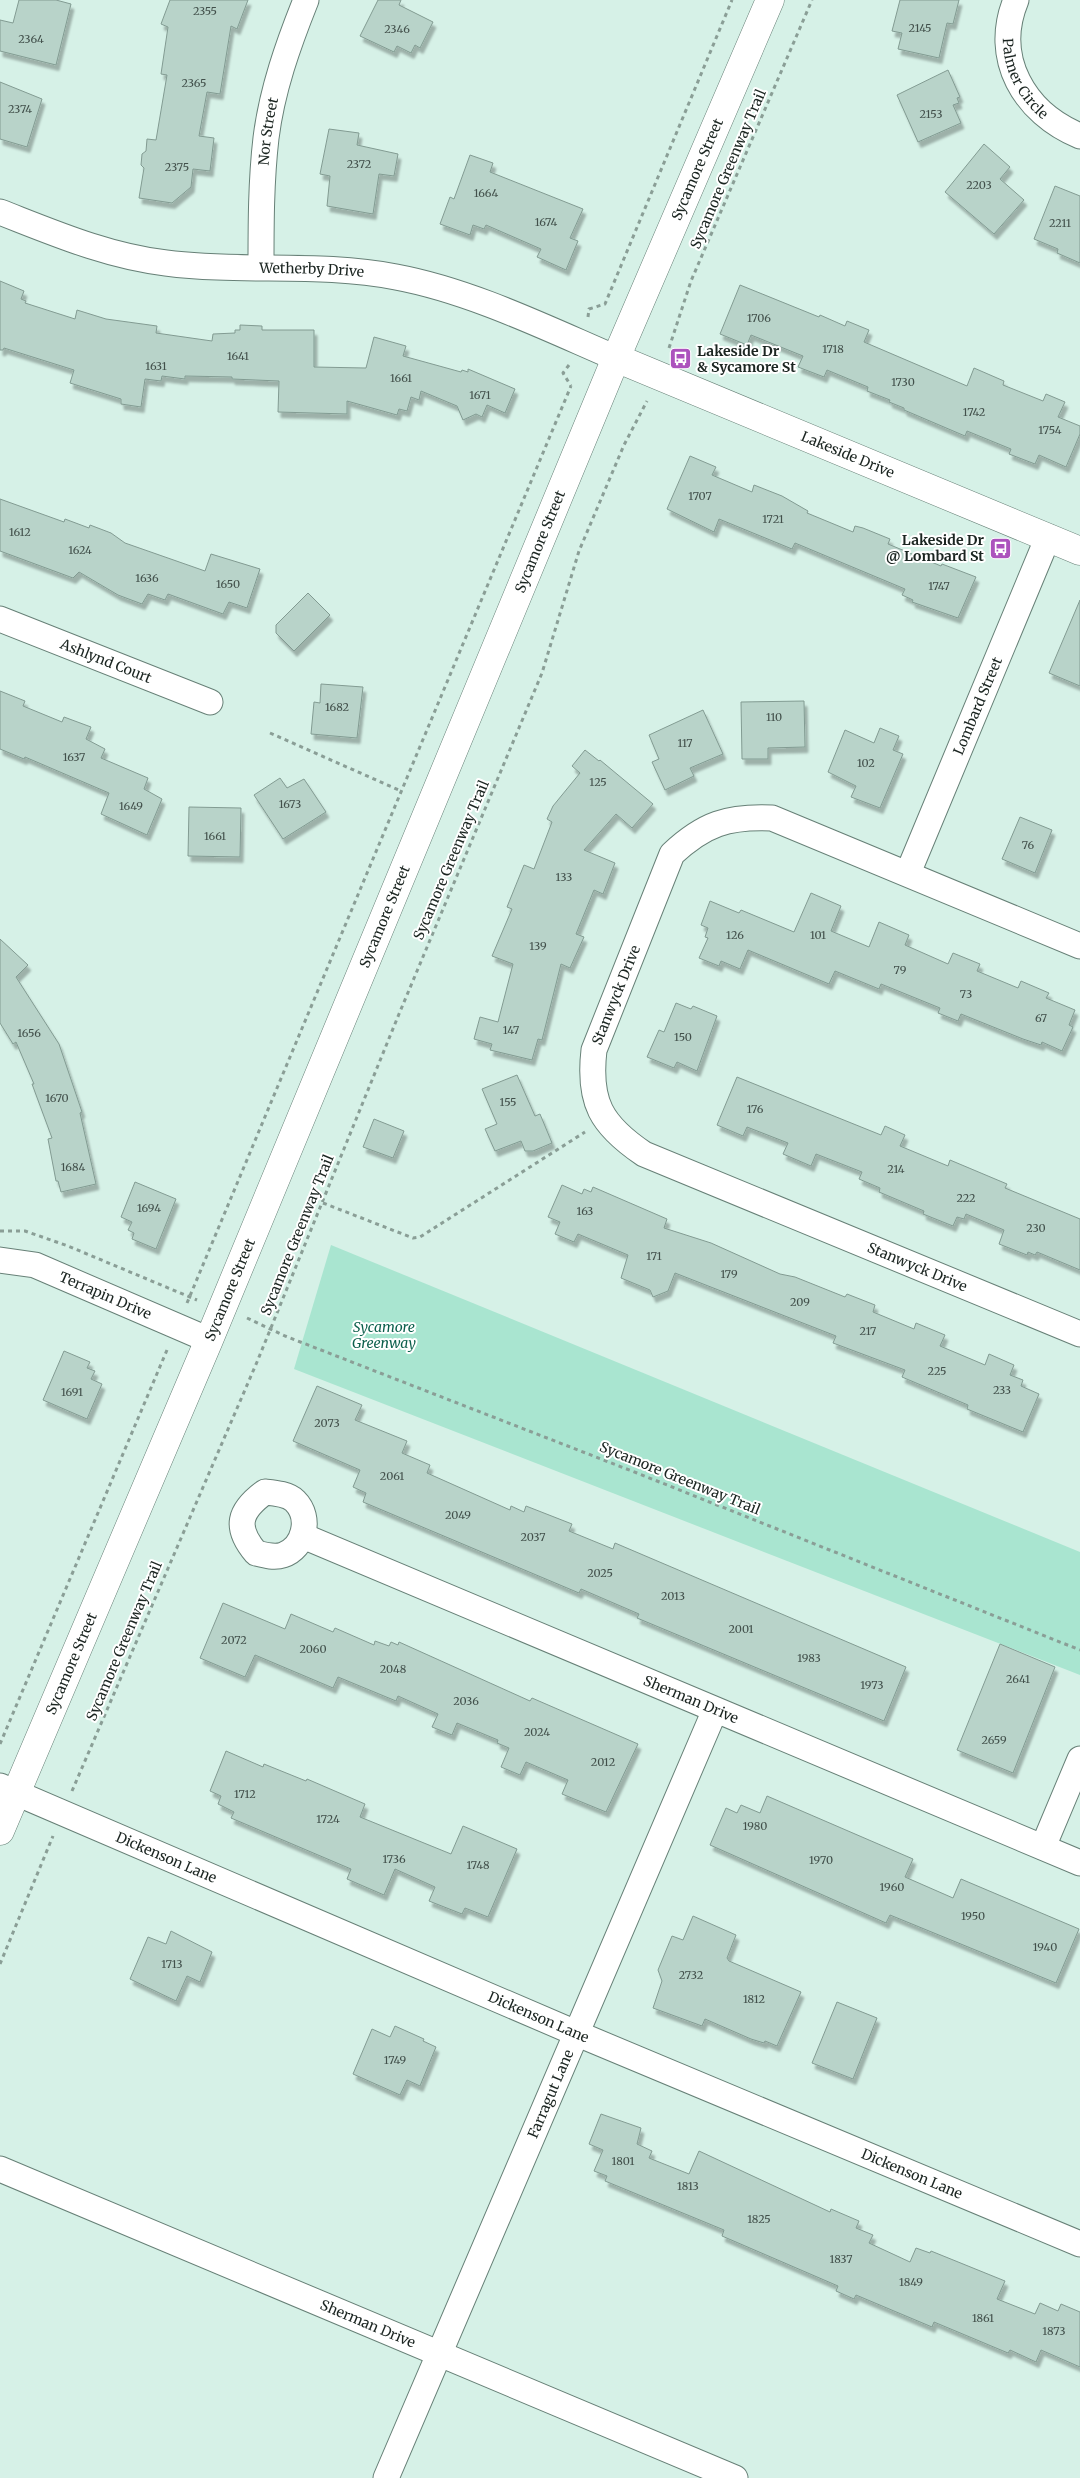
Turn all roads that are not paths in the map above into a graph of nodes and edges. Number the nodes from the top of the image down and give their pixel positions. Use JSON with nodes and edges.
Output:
{"nodes":[{"id":1,"x":306,"y":0,"type":"edge"},
{"id":2,"x":770,"y":0,"type":"edge"},
{"id":3,"x":1016,"y":0,"type":"edge"},
{"id":4,"x":1080,"y":136,"type":"edge"},
{"id":5,"x":0,"y":212,"type":"edge"},
{"id":6,"x":260,"y":268,"type":"junction"},
{"id":7,"x":616,"y":358,"type":"junction"},
{"id":8,"x":1048,"y":537,"type":"junction"},
{"id":9,"x":1080,"y":551,"type":"edge"},
{"id":10,"x":0,"y":619,"type":"edge"},
{"id":11,"x":210,"y":702,"type":"dead end"},
{"id":12,"x":908,"y":873,"type":"junction"},
{"id":13,"x":1080,"y":946,"type":"edge"},
{"id":14,"x":0,"y":1260,"type":"edge"},
{"id":15,"x":1080,"y":1334,"type":"edge"},
{"id":16,"x":209,"y":1340,"type":"junction"},
{"id":17,"x":303,"y":1536,"type":"dead end"},
{"id":18,"x":715,"y":1710,"type":"junction"},
{"id":19,"x":1080,"y":1759,"type":"edge"},
{"id":20,"x":8,"y":1789,"type":"edge"},
{"id":21,"x":0,"y":1831,"type":"edge"},
{"id":22,"x":1043,"y":1847,"type":"junction"},
{"id":23,"x":1080,"y":1863,"type":"edge"},
{"id":24,"x":578,"y":2034,"type":"junction"},
{"id":25,"x":0,"y":2169,"type":"edge"},
{"id":26,"x":1080,"y":2244,"type":"edge"},
{"id":27,"x":439,"y":2354,"type":"junction"},
{"id":28,"x":386,"y":2478,"type":"edge"},
{"id":29,"x":735,"y":2478,"type":"edge"}],
"edges":[{"from":1,"to":6,"type":"street","name":"Nor Street"},
{"from":2,"to":7,"type":"street","name":"Sycamore Street"},
{"from":3,"to":4,"type":"street","name":"Palmer Circle"},
{"from":5,"to":6,"type":"street","name":"Wetherby Drive"},
{"from":6,"to":7,"type":"street","name":"Wetherby Drive"},
{"from":7,"to":8,"type":"street","name":"Lakeside Drive"},
{"from":7,"to":16,"type":"street","name":"Sycamore Street"},
{"from":8,"to":9,"type":"street","name":"Lakeside Drive"},
{"from":8,"to":12,"type":"street","name":"Lombard Street"},
{"from":10,"to":11,"type":"street","name":"Ashlynd Court"},
{"from":12,"to":13,"type":"street","name":"Stanwyck Drive"},
{"from":12,"to":15,"type":"street","name":"Stanwyck Drive"},
{"from":14,"to":16,"type":"street","name":"Terrapin Drive"},
{"from":16,"to":20,"type":"street","name":"Sycamore Street"},
{"from":17,"to":18,"type":"street","name":"Sherman Drive"},
{"from":18,"to":22,"type":"street","name":"Sherman Drive"},
{"from":18,"to":24,"type":"street","name":"Farragut Lane"},
{"from":19,"to":22,"type":"street"},
{"from":20,"to":21,"type":"street","name":"Sycamore Street"},
{"from":20,"to":24,"type":"street","name":"Dickenson Lane"},
{"from":22,"to":23,"type":"street","name":"Sherman Drive"},
{"from":24,"to":26,"type":"street","name":"Dickenson Lane"},
{"from":24,"to":27,"type":"street","name":"Farragut Lane"},
{"from":25,"to":27,"type":"street","name":"Sherman Drive"},
{"from":27,"to":28,"type":"street","name":"Farragut Lane"},
{"from":27,"to":29,"type":"street","name":"Sherman Drive"}]}
